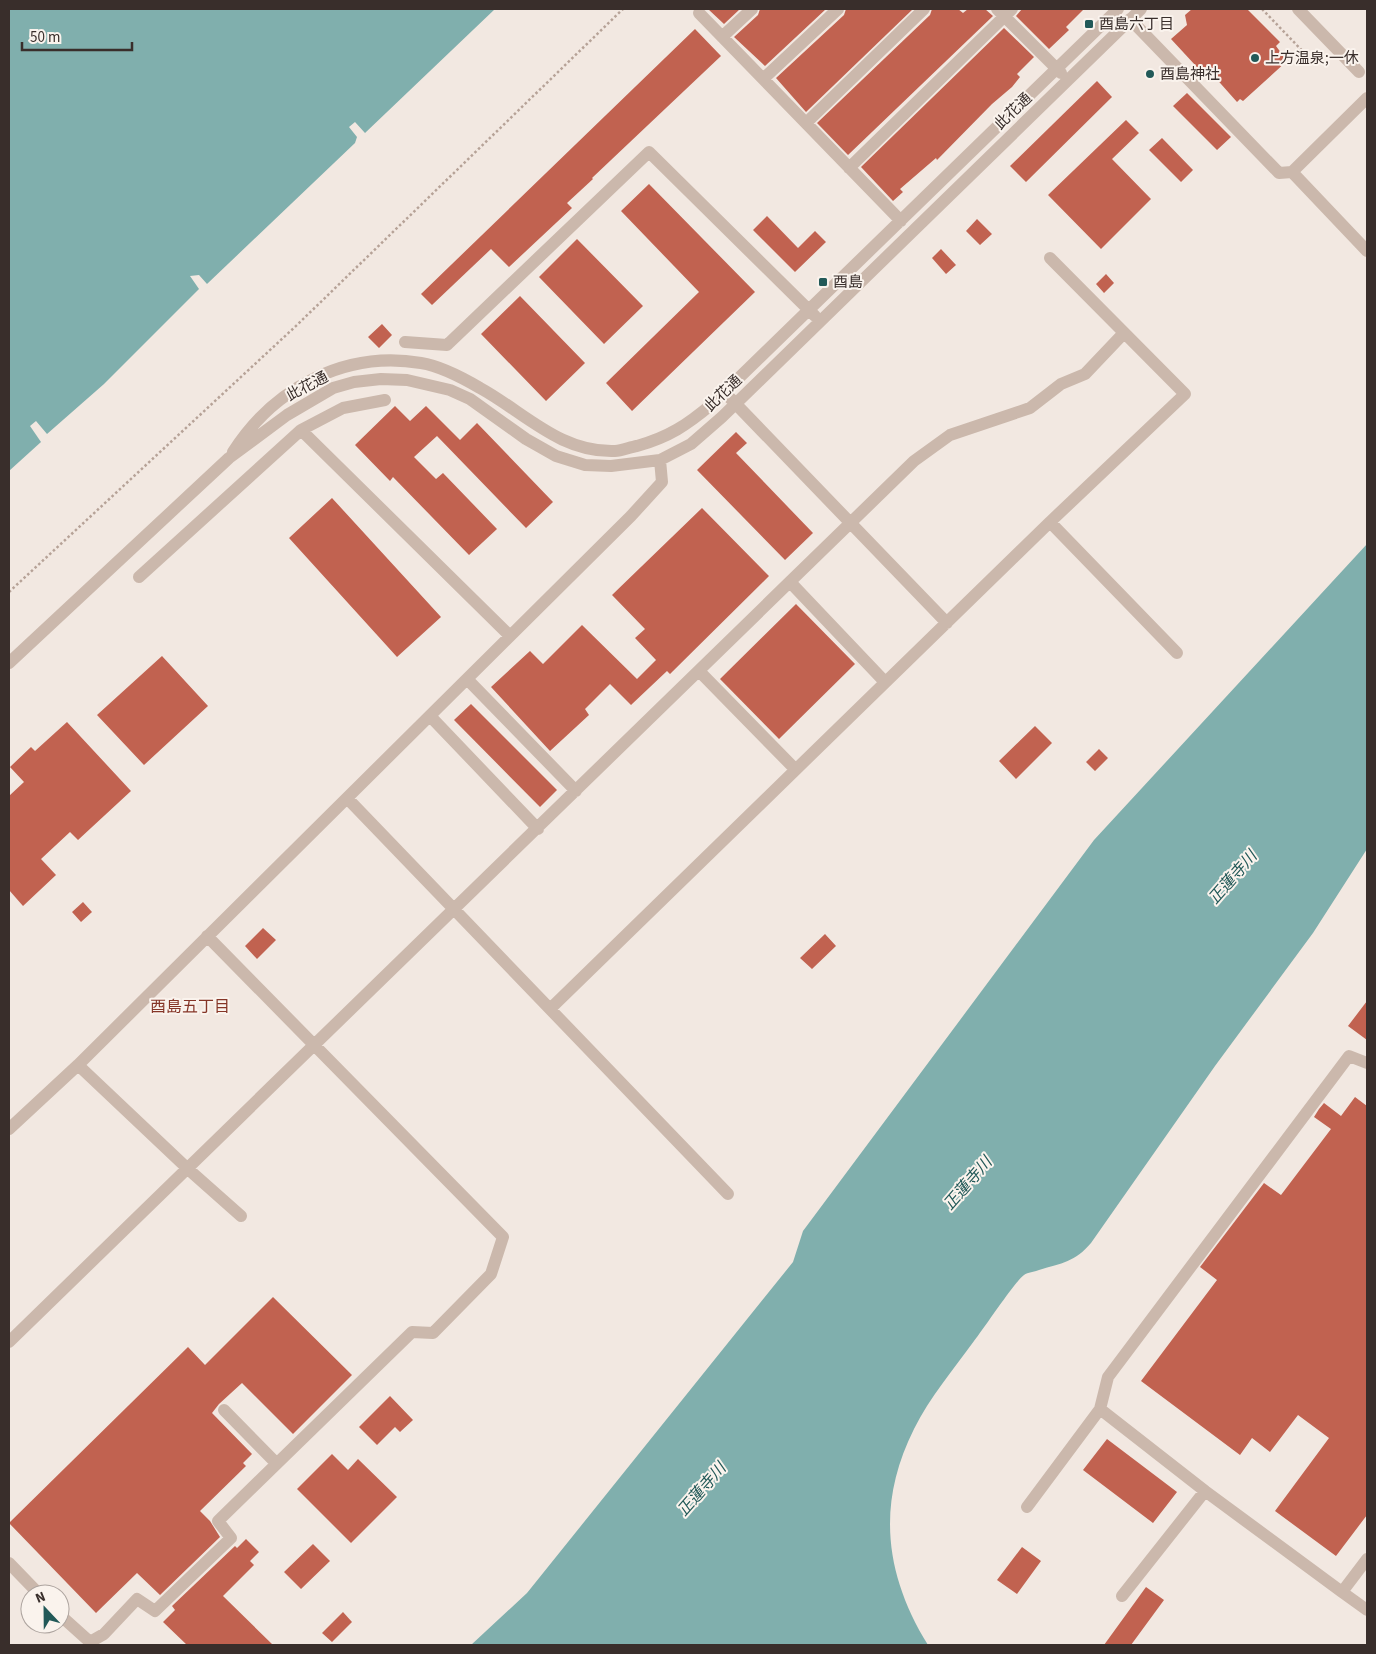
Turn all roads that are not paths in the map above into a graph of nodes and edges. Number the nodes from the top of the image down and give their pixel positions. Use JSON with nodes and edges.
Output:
{"nodes":[{"id":1,"x":752,"y":9,"type":"edge"},
{"id":2,"x":838,"y":9,"type":"edge"},
{"id":3,"x":924,"y":9,"type":"edge"},
{"id":4,"x":1118,"y":9,"type":"edge"},
{"id":5,"x":1141,"y":9,"type":"edge"},
{"id":6,"x":1298,"y":9,"type":"edge"},
{"id":7,"x":1004,"y":11,"type":"edge"},
{"id":8,"x":700,"y":13,"type":"dead end"},
{"id":9,"x":1130,"y":19,"type":"junction"},
{"id":10,"x":722,"y":37,"type":"junction"},
{"id":11,"x":1056,"y":69,"type":"junction"},
{"id":12,"x":1359,"y":72,"type":"dead end"},
{"id":13,"x":763,"y":79,"type":"junction"},
{"id":14,"x":1068,"y":80,"type":"junction"},
{"id":15,"x":1367,"y":98,"type":"edge"},
{"id":16,"x":806,"y":123,"type":"junction"},
{"id":17,"x":849,"y":168,"type":"junction"},
{"id":18,"x":1292,"y":172,"type":"junction"},
{"id":19,"x":901,"y":221,"type":"junction"},
{"id":20,"x":1367,"y":251,"type":"edge"},
{"id":21,"x":1050,"y":258,"type":"dead end"},
{"id":22,"x":809,"y":310,"type":"junction"},
{"id":23,"x":820,"y":322,"type":"junction"},
{"id":24,"x":1123,"y":334,"type":"junction"},
{"id":25,"x":405,"y":342,"type":"dead end"},
{"id":26,"x":724,"y":393,"type":"junction"},
{"id":27,"x":385,"y":400,"type":"dead end"},
{"id":28,"x":736,"y":404,"type":"junction"},
{"id":29,"x":301,"y":430,"type":"junction"},
{"id":30,"x":229,"y":458,"type":"junction"},
{"id":31,"x":660,"y":460,"type":"junction"},
{"id":32,"x":1050,"y":522,"type":"junction"},
{"id":33,"x":850,"y":524,"type":"junction"},
{"id":34,"x":139,"y":577,"type":"dead end"},
{"id":35,"x":790,"y":582,"type":"junction"},
{"id":36,"x":946,"y":623,"type":"junction"},
{"id":37,"x":510,"y":636,"type":"junction"},
{"id":38,"x":1176,"y":653,"type":"dead end"},
{"id":39,"x":9,"y":662,"type":"edge"},
{"id":40,"x":699,"y":671,"type":"junction"},
{"id":41,"x":467,"y":679,"type":"junction"},
{"id":42,"x":885,"y":682,"type":"junction"},
{"id":43,"x":430,"y":716,"type":"junction"},
{"id":44,"x":795,"y":769,"type":"junction"},
{"id":45,"x":576,"y":791,"type":"junction"},
{"id":46,"x":347,"y":798,"type":"junction"},
{"id":47,"x":538,"y":829,"type":"junction"},
{"id":48,"x":454,"y":910,"type":"junction"},
{"id":49,"x":207,"y":936,"type":"junction"},
{"id":50,"x":550,"y":1009,"type":"junction"},
{"id":51,"x":315,"y":1046,"type":"junction"},
{"id":52,"x":1367,"y":1063,"type":"edge"},
{"id":53,"x":78,"y":1065,"type":"junction"},
{"id":54,"x":9,"y":1130,"type":"edge"},
{"id":55,"x":188,"y":1169,"type":"junction"},
{"id":56,"x":728,"y":1194,"type":"dead end"},
{"id":57,"x":241,"y":1216,"type":"dead end"},
{"id":58,"x":9,"y":1342,"type":"edge"},
{"id":59,"x":1100,"y":1409,"type":"junction"},
{"id":60,"x":224,"y":1410,"type":"dead end"},
{"id":61,"x":276,"y":1463,"type":"junction"},
{"id":62,"x":1205,"y":1491,"type":"junction"},
{"id":63,"x":1027,"y":1506,"type":"dead end"},
{"id":64,"x":1367,"y":1559,"type":"edge"},
{"id":65,"x":9,"y":1563,"type":"edge"},
{"id":66,"x":29,"y":1584,"type":"edge"},
{"id":67,"x":1342,"y":1592,"type":"junction"},
{"id":68,"x":1122,"y":1596,"type":"dead end"},
{"id":69,"x":1367,"y":1610,"type":"edge"},
{"id":70,"x":70,"y":1624,"type":"edge"}],
"edges":[{"from":1,"to":10,"type":"street"},
{"from":2,"to":13,"type":"street"},
{"from":3,"to":16,"type":"street"},
{"from":4,"to":11,"type":"street","name":"此花通"},
{"from":5,"to":9,"type":"street","name":"此花通"},
{"from":6,"to":12,"type":"street"},
{"from":7,"to":11,"type":"street"},
{"from":7,"to":17,"type":"street"},
{"from":8,"to":10,"type":"street"},
{"from":9,"to":14,"type":"street","name":"此花通"},
{"from":9,"to":18,"type":"street"},
{"from":10,"to":13,"type":"street"},
{"from":11,"to":14,"type":"street"},
{"from":11,"to":19,"type":"street","name":"此花通"},
{"from":13,"to":16,"type":"street"},
{"from":14,"to":23,"type":"street","name":"此花通"},
{"from":15,"to":18,"type":"street"},
{"from":16,"to":17,"type":"street"},
{"from":17,"to":19,"type":"street"},
{"from":18,"to":20,"type":"street"},
{"from":19,"to":22,"type":"street","name":"此花通"},
{"from":21,"to":24,"type":"street"},
{"from":22,"to":23,"type":"street"},
{"from":22,"to":25,"type":"street"},
{"from":22,"to":26,"type":"street","name":"此花通"},
{"from":23,"to":28,"type":"street","name":"此花通"},
{"from":24,"to":32,"type":"street"},
{"from":24,"to":33,"type":"street"},
{"from":26,"to":28,"type":"street"},
{"from":26,"to":30,"type":"street","name":"此花通"},
{"from":27,"to":29,"type":"street"},
{"from":28,"to":31,"type":"street","name":"此花通"},
{"from":28,"to":33,"type":"street"},
{"from":29,"to":34,"type":"street"},
{"from":29,"to":37,"type":"street"},
{"from":30,"to":31,"type":"street","name":"此花通"},
{"from":30,"to":39,"type":"street","name":"此花通"},
{"from":31,"to":37,"type":"street"},
{"from":32,"to":36,"type":"street"},
{"from":32,"to":38,"type":"street"},
{"from":33,"to":35,"type":"street"},
{"from":33,"to":36,"type":"street"},
{"from":35,"to":40,"type":"street"},
{"from":35,"to":42,"type":"street"},
{"from":36,"to":42,"type":"street"},
{"from":37,"to":41,"type":"street"},
{"from":40,"to":44,"type":"street"},
{"from":40,"to":45,"type":"street"},
{"from":41,"to":43,"type":"street"},
{"from":41,"to":45,"type":"street"},
{"from":42,"to":44,"type":"street"},
{"from":43,"to":46,"type":"street"},
{"from":43,"to":47,"type":"street"},
{"from":44,"to":50,"type":"street"},
{"from":45,"to":47,"type":"street"},
{"from":46,"to":48,"type":"street"},
{"from":46,"to":49,"type":"street"},
{"from":47,"to":48,"type":"street"},
{"from":48,"to":50,"type":"street"},
{"from":48,"to":51,"type":"street"},
{"from":49,"to":51,"type":"street"},
{"from":49,"to":53,"type":"street"},
{"from":50,"to":56,"type":"street"},
{"from":51,"to":55,"type":"street"},
{"from":51,"to":61,"type":"street"},
{"from":52,"to":59,"type":"street"},
{"from":53,"to":54,"type":"street"},
{"from":53,"to":55,"type":"street"},
{"from":55,"to":57,"type":"street"},
{"from":55,"to":58,"type":"street"},
{"from":59,"to":62,"type":"street"},
{"from":59,"to":63,"type":"street"},
{"from":60,"to":61,"type":"street"},
{"from":61,"to":70,"type":"street"},
{"from":62,"to":67,"type":"street"},
{"from":62,"to":68,"type":"street"},
{"from":64,"to":67,"type":"street"},
{"from":65,"to":66,"type":"street"},
{"from":67,"to":69,"type":"street"}]}
